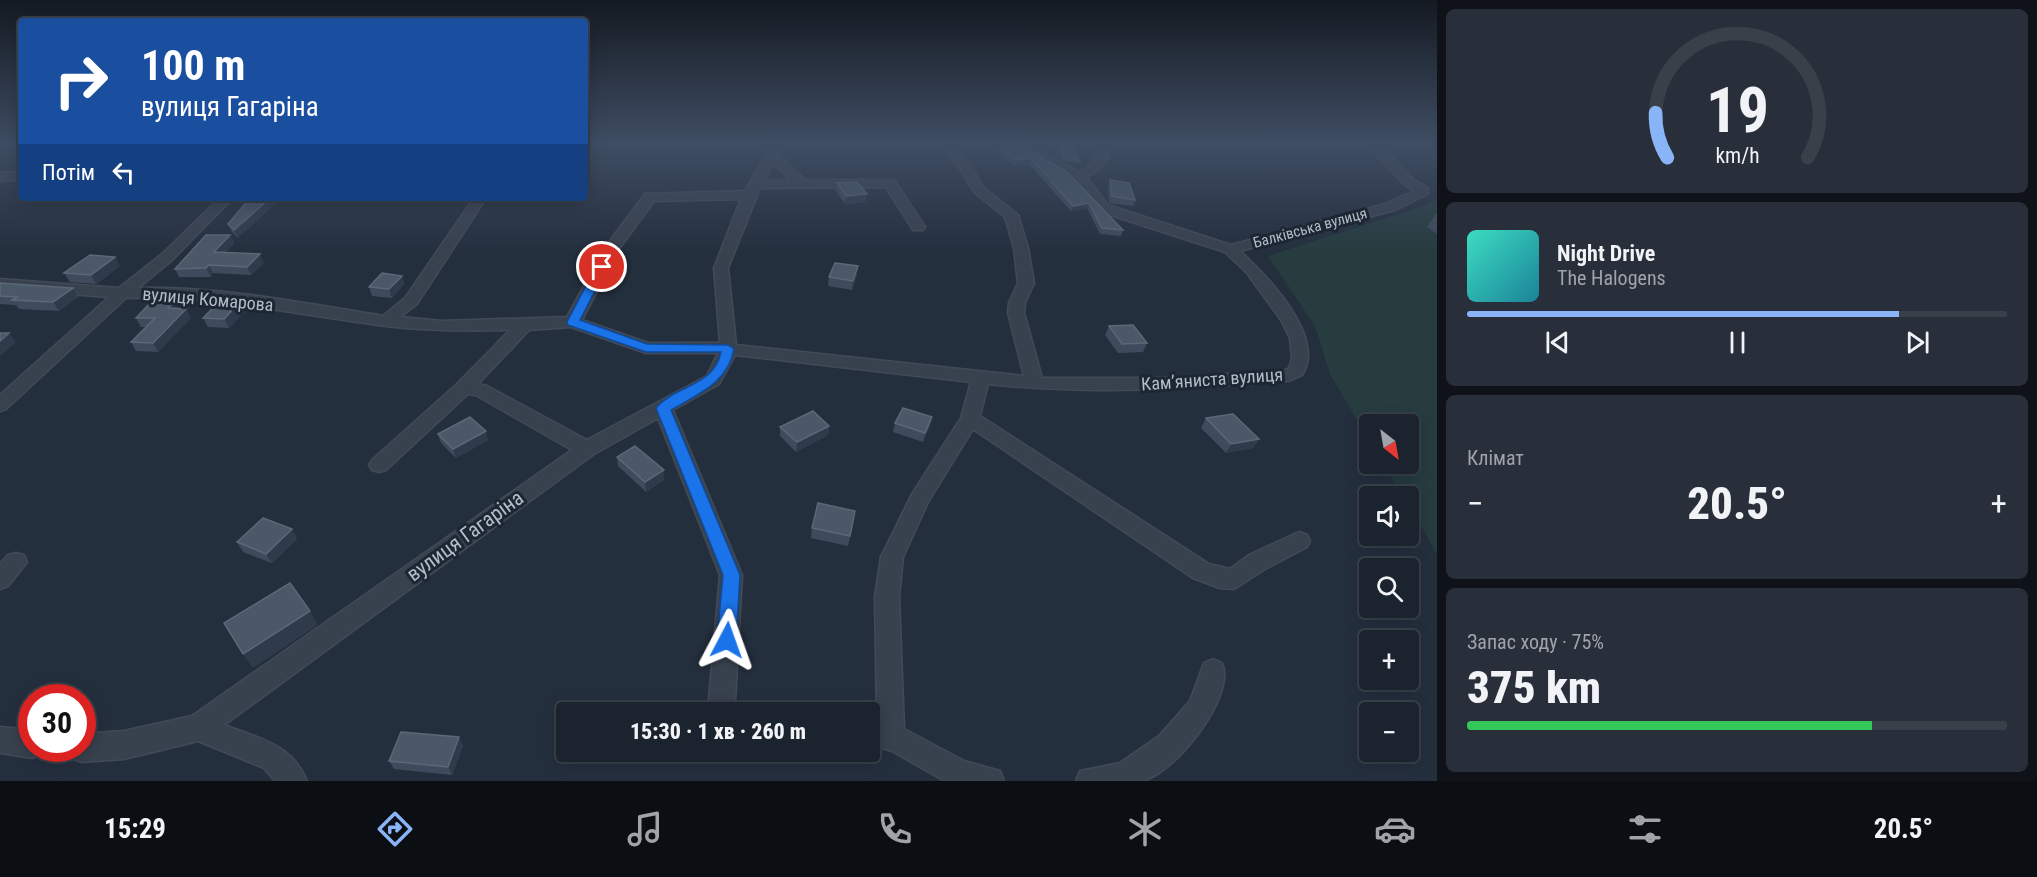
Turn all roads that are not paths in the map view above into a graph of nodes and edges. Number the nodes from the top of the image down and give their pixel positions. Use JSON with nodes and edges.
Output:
{"nodes":[{"id":1,"x":758,"y":179,"type":"edge"},
{"id":2,"x":799,"y":179,"type":"edge"},
{"id":3,"x":972,"y":179,"type":"edge"},
{"id":4,"x":1081,"y":179,"type":"edge"},
{"id":5,"x":1407,"y":179,"type":"edge"},
{"id":6,"x":803,"y":184,"type":"junction"},
{"id":7,"x":1437,"y":184,"type":"edge"},
{"id":8,"x":752,"y":190,"type":"junction"},
{"id":9,"x":1424,"y":191,"type":"junction"},
{"id":10,"x":224,"y":201,"type":"edge"},
{"id":11,"x":478,"y":201,"type":"edge"},
{"id":12,"x":918,"y":227,"type":"dead end"},
{"id":13,"x":1230,"y":249,"type":"junction"},
{"id":14,"x":0,"y":284,"type":"edge"},
{"id":15,"x":122,"y":293,"type":"junction"},
{"id":16,"x":386,"y":321,"type":"junction"},
{"id":17,"x":573,"y":322,"type":"junction"},
{"id":18,"x":524,"y":325,"type":"junction"},
{"id":19,"x":728,"y":349,"type":"junction"},
{"id":20,"x":981,"y":378,"type":"junction"},
{"id":21,"x":1035,"y":383,"type":"junction"},
{"id":22,"x":464,"y":387,"type":"junction"},
{"id":23,"x":0,"y":405,"type":"edge"},
{"id":24,"x":663,"y":408,"type":"junction"},
{"id":25,"x":970,"y":418,"type":"junction"},
{"id":26,"x":587,"y":449,"type":"junction"},
{"id":27,"x":379,"y":465,"type":"dead end"},
{"id":28,"x":1299,"y":541,"type":"dead end"},
{"id":29,"x":16,"y":562,"type":"dead end"},
{"id":30,"x":0,"y":579,"type":"edge"},
{"id":31,"x":1213,"y":671,"type":"dead end"},
{"id":32,"x":722,"y":702,"type":"edge"},
{"id":33,"x":198,"y":728,"type":"junction"},
{"id":34,"x":880,"y":733,"type":"edge"},
{"id":35,"x":0,"y":740,"type":"edge"},
{"id":36,"x":18,"y":742,"type":"edge"},
{"id":37,"x":96,"y":747,"type":"edge"},
{"id":38,"x":293,"y":781,"type":"edge"},
{"id":39,"x":990,"y":781,"type":"edge"},
{"id":40,"x":1090,"y":781,"type":"edge"}],
"edges":[{"from":1,"to":8,"type":"street","name":"вулиця Гагаріна"},
{"from":2,"to":6,"type":"street"},
{"from":3,"to":21,"type":"street"},
{"from":4,"to":13,"type":"street","name":"Камʼяниста вулиця"},
{"from":5,"to":9,"type":"street"},
{"from":6,"to":8,"type":"street"},
{"from":6,"to":12,"type":"street"},
{"from":7,"to":9,"type":"street","name":"Балківська вулиця"},
{"from":8,"to":17,"type":"street"},
{"from":8,"to":19,"type":"street","name":"вулиця Гагаріна"},
{"from":9,"to":13,"type":"street","name":"Балківська вулиця"},
{"from":10,"to":15,"type":"street"},
{"from":11,"to":16,"type":"street"},
{"from":13,"to":21,"type":"street","name":"Камʼяниста вулиця"},
{"from":14,"to":15,"type":"street"},
{"from":15,"to":16,"type":"street","name":"вулиця Комарова"},
{"from":15,"to":23,"type":"street","name":"вулиця Комарова"},
{"from":16,"to":18,"type":"street","name":"вулиця Комарова"},
{"from":17,"to":18,"type":"street"},
{"from":17,"to":19,"type":"street"},
{"from":18,"to":22,"type":"street"},
{"from":19,"to":20,"type":"street","name":"Камʼяниста вулиця"},
{"from":19,"to":24,"type":"street","name":"вулиця Гагаріна"},
{"from":20,"to":21,"type":"street","name":"Камʼяниста вулиця"},
{"from":20,"to":25,"type":"street"},
{"from":22,"to":26,"type":"street"},
{"from":22,"to":27,"type":"street"},
{"from":24,"to":26,"type":"street","name":"вулиця Гагаріна"},
{"from":24,"to":32,"type":"street"},
{"from":25,"to":28,"type":"street"},
{"from":25,"to":34,"type":"street"},
{"from":26,"to":33,"type":"street","name":"вулиця Гагаріна"},
{"from":29,"to":30,"type":"street"},
{"from":31,"to":40,"type":"street"},
{"from":33,"to":37,"type":"street"},
{"from":33,"to":38,"type":"street"},
{"from":34,"to":39,"type":"street"},
{"from":35,"to":36,"type":"street"}]}
